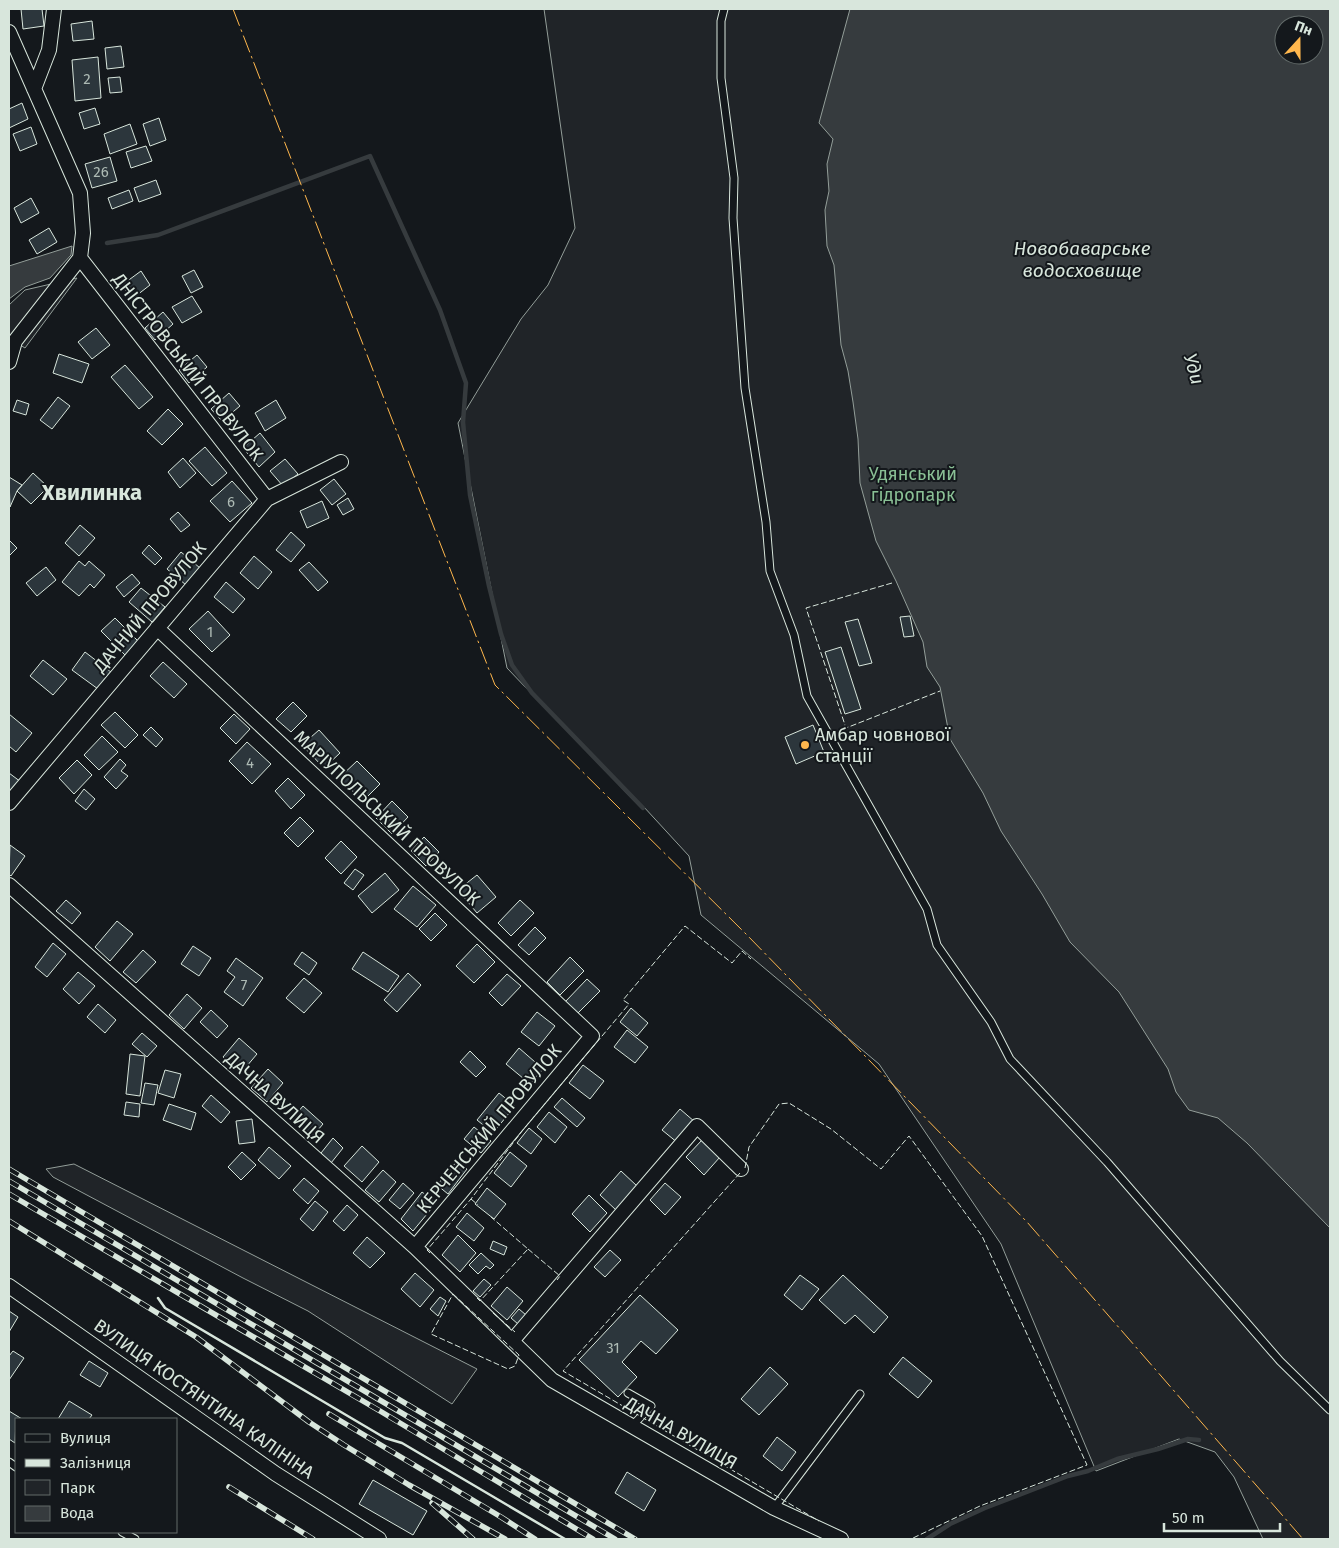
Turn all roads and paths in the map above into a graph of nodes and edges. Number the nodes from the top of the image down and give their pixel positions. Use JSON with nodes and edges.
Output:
{"nodes":[{"id":1,"x":54,"y":9,"type":"edge"},
{"id":2,"x":724,"y":9,"type":"edge"},
{"id":3,"x":9,"y":32,"type":"edge"},
{"id":4,"x":34,"y":89,"type":"junction"},
{"id":5,"x":80,"y":258,"type":"junction"},
{"id":6,"x":12,"y":340,"type":"edge"},
{"id":7,"x":9,"y":362,"type":"edge"},
{"id":8,"x":341,"y":462,"type":"dead end"},
{"id":9,"x":267,"y":499,"type":"junction"},
{"id":10,"x":157,"y":628,"type":"junction"},
{"id":11,"x":9,"y":803,"type":"edge"},
{"id":12,"x":9,"y":885,"type":"edge"},
{"id":13,"x":592,"y":1036,"type":"joint"},
{"id":14,"x":741,"y":1169,"type":"dead end"},
{"id":15,"x":414,"y":1247,"type":"junction"},
{"id":16,"x":9,"y":1286,"type":"edge"},
{"id":17,"x":512,"y":1342,"type":"junction"},
{"id":18,"x":628,"y":1393,"type":"dead end"},
{"id":19,"x":860,"y":1394,"type":"dead end"},
{"id":20,"x":1330,"y":1410,"type":"edge"},
{"id":21,"x":632,"y":1427,"type":"junction"},
{"id":22,"x":774,"y":1508,"type":"junction"},
{"id":23,"x":124,"y":1533,"type":"edge"},
{"id":24,"x":135,"y":1539,"type":"edge"},
{"id":25,"x":379,"y":1539,"type":"edge"},
{"id":26,"x":841,"y":1539,"type":"edge"}],
"edges":[{"from":1,"to":4,"type":"street"},
{"from":2,"to":20,"type":"lane"},
{"from":3,"to":4,"type":"street"},
{"from":4,"to":5,"type":"street"},
{"from":5,"to":6,"type":"street"},
{"from":5,"to":9,"type":"street","name":"ДНІСТРОВСЬКИЙ ПРОВУЛОК"},
{"from":6,"to":7,"type":"street"},
{"from":8,"to":9,"type":"street","name":"ДАЧНИЙ ПРОВУЛОК"},
{"from":9,"to":10,"type":"street","name":"ДАЧНИЙ ПРОВУЛОК"},
{"from":10,"to":11,"type":"street","name":"ДАЧНИЙ ПРОВУЛОК"},
{"from":10,"to":13,"type":"street","name":"МАРІУПОЛЬСЬКИЙ ПРОВУЛОК"},
{"from":12,"to":15,"type":"street","name":"ДАЧНА ВУЛИЦЯ"},
{"from":13,"to":15,"type":"street","name":"КЕРЧЕНСЬКИЙ ПРОВУЛОК"},
{"from":14,"to":17,"type":"street"},
{"from":15,"to":17,"type":"street","name":"ДАЧНА ВУЛИЦЯ"},
{"from":16,"to":25,"type":"street","name":"ВУЛИЦЯ КОСТЯНТИНА КАЛІНІНА"},
{"from":17,"to":21,"type":"street","name":"ДАЧНА ВУЛИЦЯ"},
{"from":18,"to":21,"type":"lane"},
{"from":19,"to":22,"type":"lane"},
{"from":21,"to":22,"type":"street","name":"ДАЧНА ВУЛИЦЯ"},
{"from":22,"to":26,"type":"street","name":"ДАЧНА ВУЛИЦЯ"},
{"from":23,"to":24,"type":"lane"}]}
